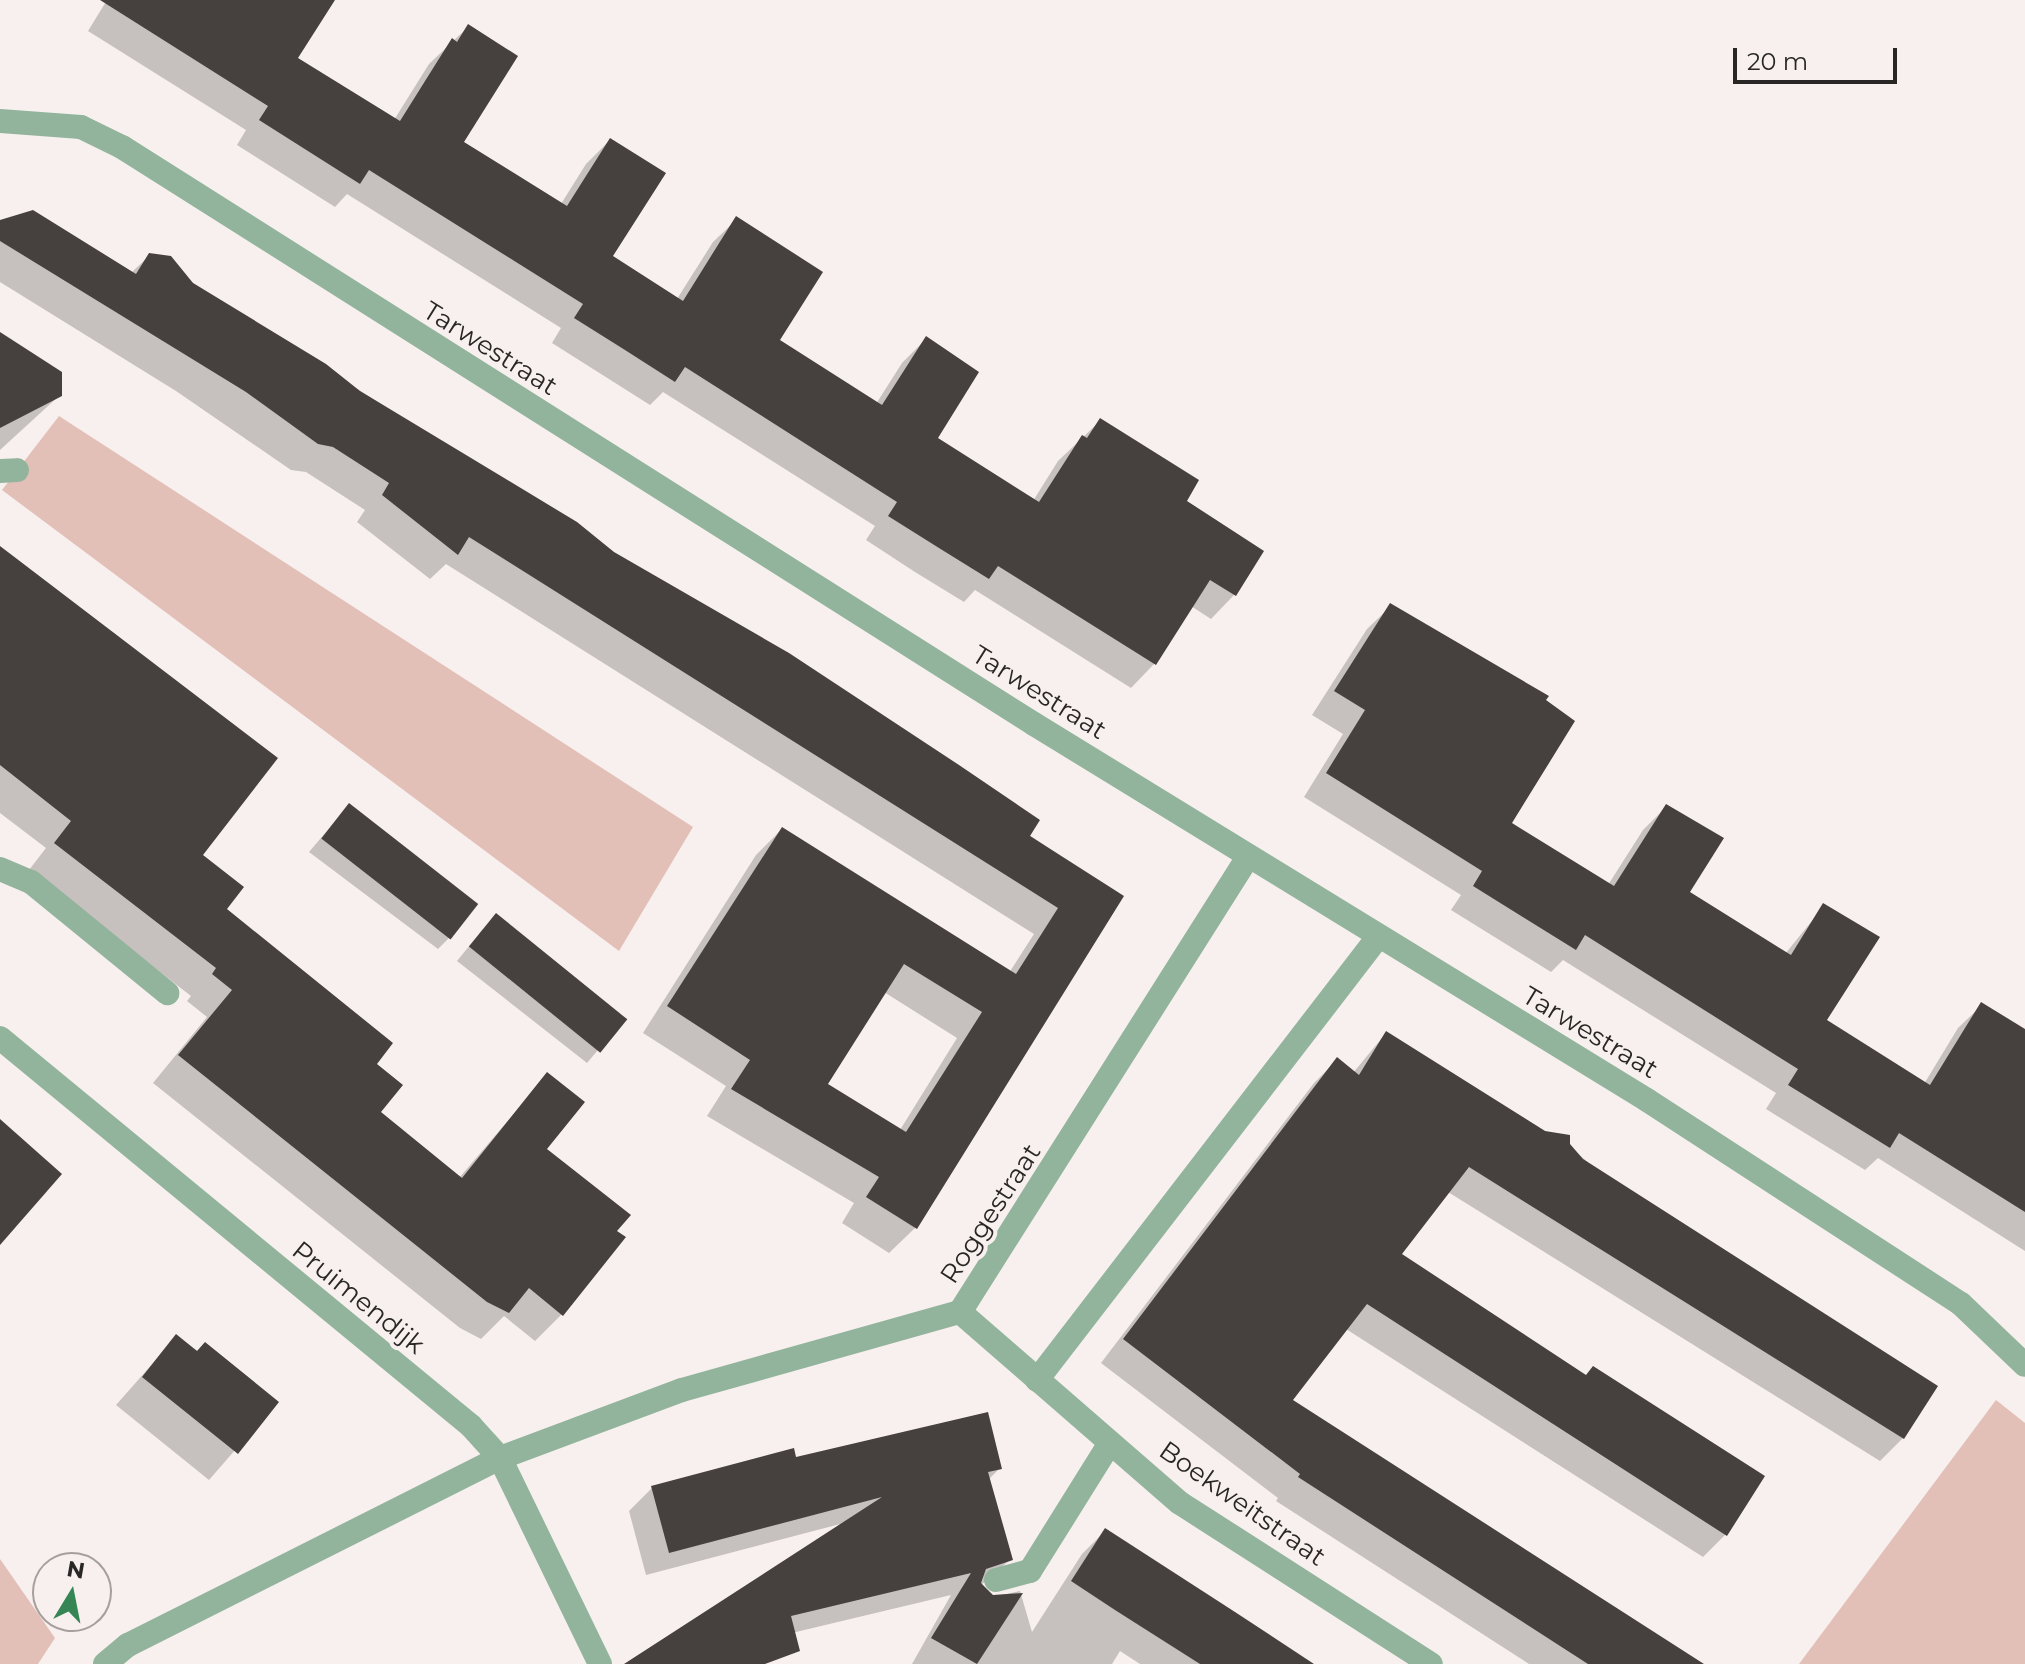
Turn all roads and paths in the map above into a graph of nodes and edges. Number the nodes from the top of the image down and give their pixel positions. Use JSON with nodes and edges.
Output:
{"nodes":[{"id":1,"x":0,"y":121,"type":"edge"},
{"id":2,"x":1248,"y":857,"type":"junction"},
{"id":3,"x":0,"y":869,"type":"edge"},
{"id":4,"x":1378,"y":937,"type":"junction"},
{"id":5,"x":167,"y":993,"type":"dead end"},
{"id":6,"x":0,"y":1038,"type":"edge"},
{"id":7,"x":960,"y":1312,"type":"junction"},
{"id":8,"x":2025,"y":1365,"type":"edge"},
{"id":9,"x":1037,"y":1380,"type":"junction"},
{"id":10,"x":1110,"y":1443,"type":"junction"},
{"id":11,"x":500,"y":1458,"type":"junction"},
{"id":12,"x":996,"y":1580,"type":"dead end"},
{"id":13,"x":105,"y":1664,"type":"edge"},
{"id":14,"x":600,"y":1664,"type":"edge"},
{"id":15,"x":1431,"y":1664,"type":"edge"}],
"edges":[{"from":1,"to":2,"type":"street","name":"Tarwestraat"},
{"from":2,"to":4,"type":"street","name":"Tarwestraat"},
{"from":2,"to":7,"type":"street","name":"Roggestraat"},
{"from":3,"to":5,"type":"street"},
{"from":4,"to":8,"type":"street","name":"Tarwestraat"},
{"from":4,"to":9,"type":"street"},
{"from":6,"to":11,"type":"street","name":"Pruimendijk"},
{"from":7,"to":9,"type":"street","name":"Boekweitstraat"},
{"from":7,"to":11,"type":"street","name":"Roggestraat"},
{"from":9,"to":10,"type":"street","name":"Boekweitstraat"},
{"from":10,"to":12,"type":"street"},
{"from":10,"to":15,"type":"street","name":"Boekweitstraat"},
{"from":11,"to":13,"type":"street","name":"Roggestraat"},
{"from":11,"to":14,"type":"street","name":"Pruimendijk"}]}
